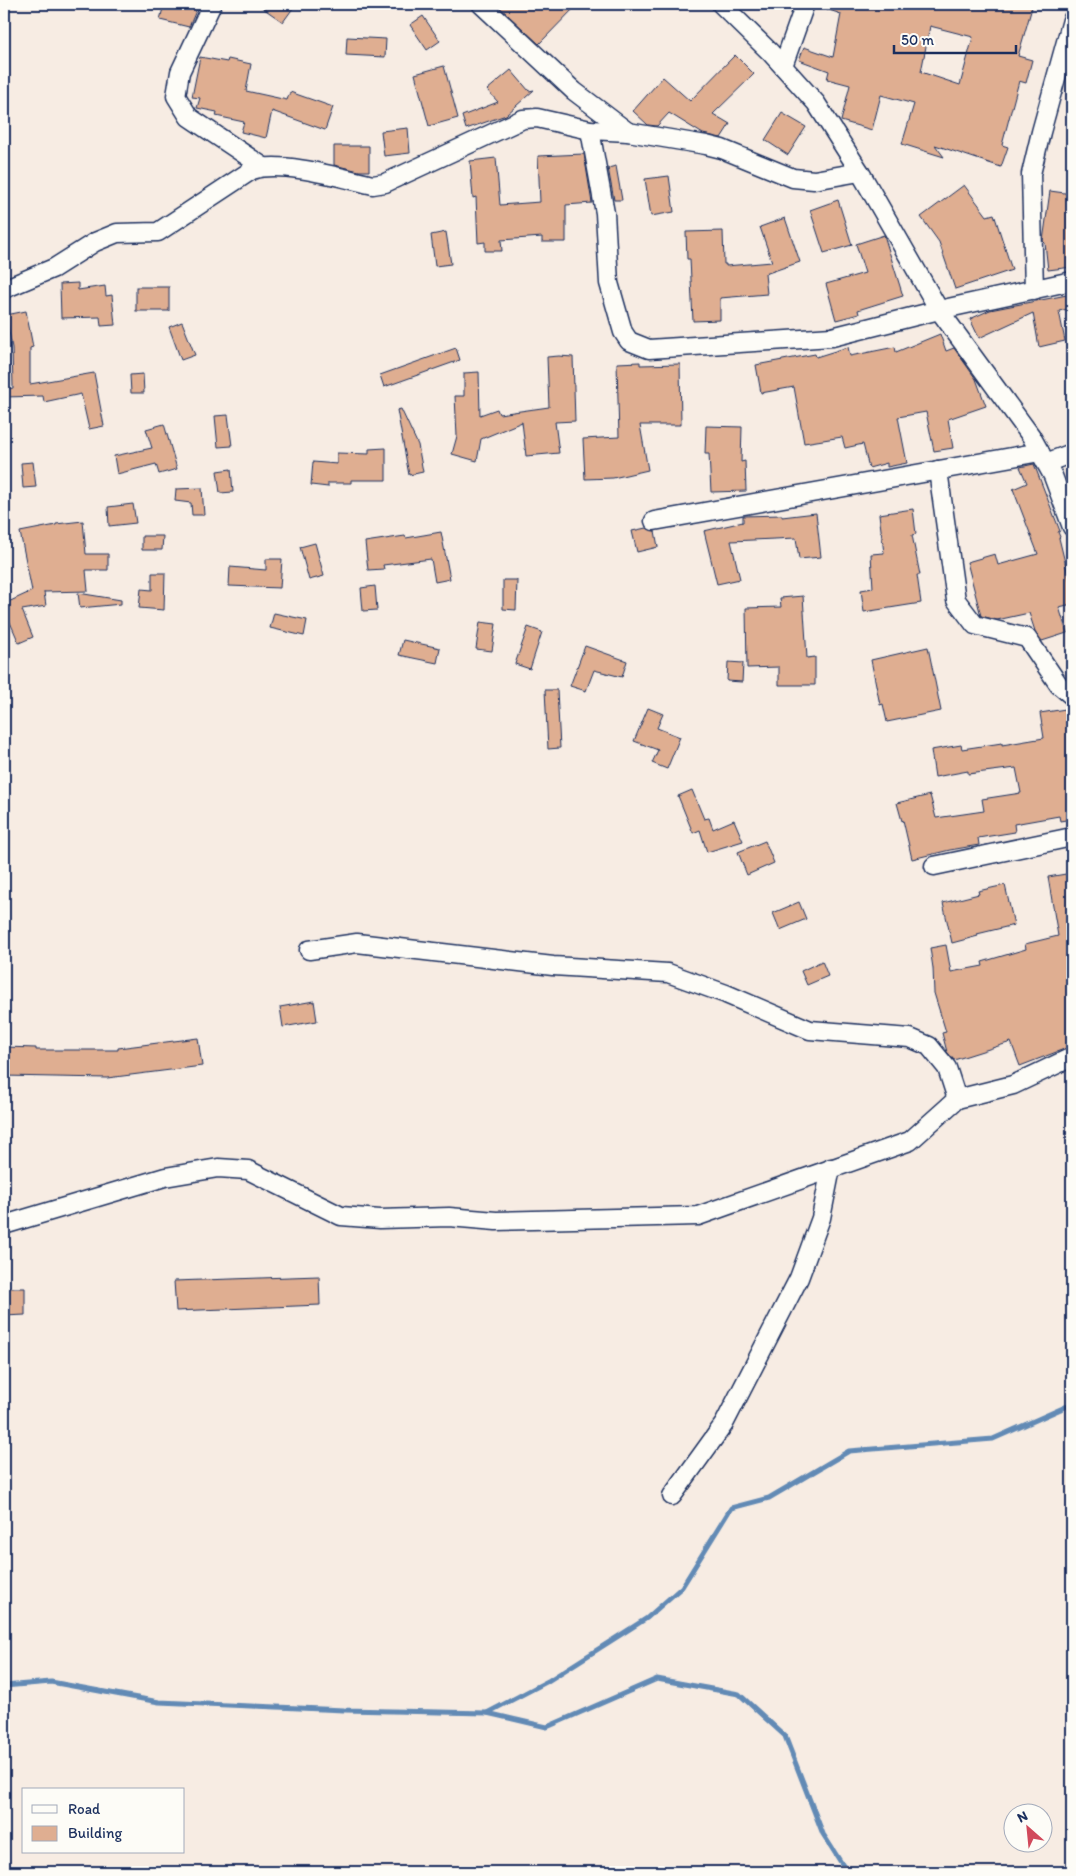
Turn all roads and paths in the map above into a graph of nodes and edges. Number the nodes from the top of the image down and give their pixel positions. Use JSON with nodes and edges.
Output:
{"nodes":[{"id":1,"x":212,"y":4,"type":"edge"},
{"id":2,"x":481,"y":4,"type":"edge"},
{"id":3,"x":720,"y":4,"type":"edge"},
{"id":4,"x":805,"y":4,"type":"edge"},
{"id":5,"x":1072,"y":20,"type":"edge"},
{"id":6,"x":784,"y":66,"type":"junction"},
{"id":7,"x":590,"y":130,"type":"junction"},
{"id":8,"x":628,"y":132,"type":"junction"},
{"id":9,"x":262,"y":166,"type":"junction"},
{"id":10,"x":860,"y":172,"type":"junction"},
{"id":11,"x":1072,"y":281,"type":"edge"},
{"id":12,"x":4,"y":289,"type":"edge"},
{"id":13,"x":1034,"y":290,"type":"junction"},
{"id":14,"x":939,"y":310,"type":"junction"},
{"id":15,"x":1072,"y":453,"type":"edge"},
{"id":16,"x":1043,"y":458,"type":"junction"},
{"id":17,"x":938,"y":470,"type":"junction"},
{"id":18,"x":654,"y":521,"type":"dead end"},
{"id":19,"x":1072,"y":527,"type":"edge"},
{"id":20,"x":1072,"y":696,"type":"edge"},
{"id":21,"x":1072,"y":837,"type":"edge"},
{"id":22,"x":934,"y":866,"type":"dead end"},
{"id":23,"x":309,"y":950,"type":"dead end"},
{"id":24,"x":1072,"y":1057,"type":"edge"},
{"id":25,"x":957,"y":1099,"type":"junction"},
{"id":26,"x":831,"y":1168,"type":"junction"},
{"id":27,"x":4,"y":1225,"type":"edge"},
{"id":28,"x":672,"y":1496,"type":"dead end"}],
"edges":[{"from":1,"to":9,"type":"street"},
{"from":2,"to":8,"type":"street"},
{"from":3,"to":6,"type":"street"},
{"from":4,"to":6,"type":"street"},
{"from":5,"to":13,"type":"street"},
{"from":6,"to":10,"type":"street"},
{"from":7,"to":8,"type":"street"},
{"from":7,"to":9,"type":"street"},
{"from":7,"to":14,"type":"street"},
{"from":8,"to":10,"type":"street"},
{"from":9,"to":12,"type":"street"},
{"from":10,"to":14,"type":"street"},
{"from":11,"to":13,"type":"street"},
{"from":13,"to":14,"type":"street"},
{"from":14,"to":16,"type":"street"},
{"from":15,"to":16,"type":"street"},
{"from":16,"to":17,"type":"street"},
{"from":16,"to":19,"type":"street"},
{"from":17,"to":18,"type":"street"},
{"from":17,"to":20,"type":"street"},
{"from":21,"to":22,"type":"street"},
{"from":23,"to":25,"type":"street"},
{"from":24,"to":25,"type":"street"},
{"from":25,"to":26,"type":"street"},
{"from":26,"to":27,"type":"street"},
{"from":26,"to":28,"type":"street"}]}
